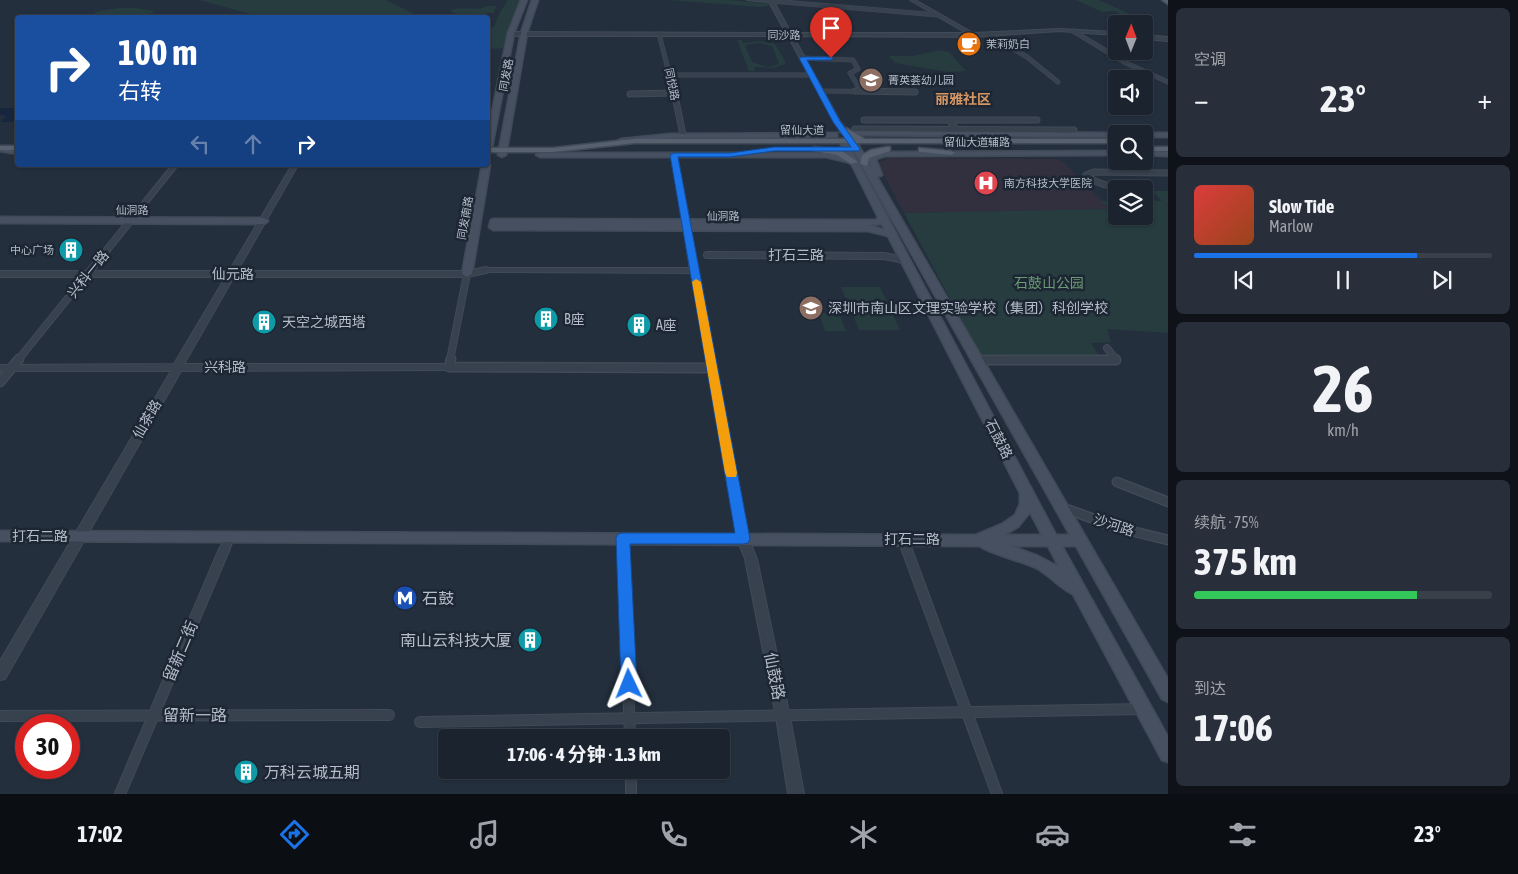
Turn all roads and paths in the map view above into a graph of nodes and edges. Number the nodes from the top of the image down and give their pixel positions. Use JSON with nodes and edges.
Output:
{"nodes":[{"id":1,"x":524,"y":0,"type":"edge"},
{"id":2,"x":535,"y":0,"type":"edge"},
{"id":3,"x":749,"y":0,"type":"edge"},
{"id":4,"x":912,"y":0,"type":"edge"},
{"id":5,"x":771,"y":1,"type":"edge"},
{"id":6,"x":938,"y":15,"type":"junction"},
{"id":7,"x":1073,"y":31,"type":"junction"},
{"id":8,"x":1108,"y":33,"type":"edge"},
{"id":9,"x":511,"y":34,"type":"junction"},
{"id":10,"x":524,"y":34,"type":"junction"},
{"id":11,"x":659,"y":34,"type":"junction"},
{"id":12,"x":989,"y":34,"type":"junction"},
{"id":13,"x":790,"y":35,"type":"junction"},
{"id":14,"x":972,"y":35,"type":"junction"},
{"id":15,"x":1153,"y":38,"type":"edge"},
{"id":16,"x":1168,"y":39,"type":"edge"},
{"id":17,"x":802,"y":58,"type":"junction"},
{"id":18,"x":670,"y":75,"type":"junction"},
{"id":19,"x":812,"y":75,"type":"junction"},
{"id":20,"x":1058,"y":82,"type":"dead end"},
{"id":21,"x":1168,"y":82,"type":"edge"},
{"id":22,"x":820,"y":91,"type":"junction"},
{"id":23,"x":861,"y":91,"type":"junction"},
{"id":24,"x":674,"y":92,"type":"junction"},
{"id":25,"x":915,"y":92,"type":"dead end"},
{"id":26,"x":630,"y":94,"type":"dead end"},
{"id":27,"x":864,"y":120,"type":"dead end"},
{"id":28,"x":949,"y":120,"type":"junction"},
{"id":29,"x":1037,"y":120,"type":"dead end"},
{"id":30,"x":855,"y":129,"type":"dead end"},
{"id":31,"x":1074,"y":130,"type":"dead end"},
{"id":32,"x":959,"y":132,"type":"junction"},
{"id":33,"x":683,"y":135,"type":"junction"},
{"id":34,"x":737,"y":135,"type":"junction"},
{"id":35,"x":1108,"y":135,"type":"edge"},
{"id":36,"x":1153,"y":135,"type":"edge"},
{"id":37,"x":1168,"y":135,"type":"edge"},
{"id":38,"x":844,"y":137,"type":"junction"},
{"id":39,"x":490,"y":139,"type":"edge"},
{"id":40,"x":0,"y":140,"type":"edge"},
{"id":41,"x":15,"y":140,"type":"edge"},
{"id":42,"x":936,"y":141,"type":"junction"},
{"id":43,"x":1108,"y":141,"type":"edge"},
{"id":44,"x":1153,"y":141,"type":"edge"},
{"id":45,"x":1168,"y":141,"type":"edge"},
{"id":46,"x":614,"y":142,"type":"junction"},
{"id":47,"x":774,"y":145,"type":"junction"},
{"id":48,"x":816,"y":145,"type":"junction"},
{"id":49,"x":0,"y":148,"type":"edge"},
{"id":50,"x":15,"y":148,"type":"edge"},
{"id":51,"x":1168,"y":149,"type":"edge"},
{"id":52,"x":490,"y":150,"type":"edge"},
{"id":53,"x":887,"y":150,"type":"junction"},
{"id":54,"x":922,"y":150,"type":"junction"},
{"id":55,"x":1153,"y":150,"type":"edge"},
{"id":56,"x":15,"y":151,"type":"edge"},
{"id":57,"x":1108,"y":151,"type":"edge"},
{"id":58,"x":1108,"y":151,"type":"edge"},
{"id":59,"x":503,"y":153,"type":"junction"},
{"id":60,"x":951,"y":153,"type":"junction"},
{"id":61,"x":1153,"y":153,"type":"edge"},
{"id":62,"x":1168,"y":154,"type":"edge"},
{"id":63,"x":490,"y":155,"type":"edge"},
{"id":64,"x":540,"y":155,"type":"junction"},
{"id":65,"x":674,"y":155,"type":"junction"},
{"id":66,"x":730,"y":155,"type":"junction"},
{"id":67,"x":490,"y":162,"type":"edge"},
{"id":68,"x":859,"y":163,"type":"junction"},
{"id":69,"x":173,"y":167,"type":"edge"},
{"id":70,"x":295,"y":167,"type":"edge"},
{"id":71,"x":486,"y":167,"type":"edge"},
{"id":72,"x":1168,"y":173,"type":"edge"},
{"id":73,"x":1108,"y":185,"type":"edge"},
{"id":74,"x":877,"y":187,"type":"junction"},
{"id":75,"x":883,"y":217,"type":"junction"},
{"id":76,"x":0,"y":220,"type":"edge"},
{"id":77,"x":128,"y":224,"type":"junction"},
{"id":78,"x":262,"y":224,"type":"junction"},
{"id":79,"x":493,"y":224,"type":"dead end"},
{"id":80,"x":686,"y":225,"type":"junction"},
{"id":81,"x":0,"y":226,"type":"edge"},
{"id":82,"x":892,"y":234,"type":"junction"},
{"id":83,"x":899,"y":245,"type":"junction"},
{"id":84,"x":707,"y":255,"type":"dead end"},
{"id":85,"x":884,"y":256,"type":"junction"},
{"id":86,"x":909,"y":265,"type":"junction"},
{"id":87,"x":486,"y":270,"type":"joint"},
{"id":88,"x":694,"y":271,"type":"junction"},
{"id":89,"x":0,"y":274,"type":"edge"},
{"id":90,"x":88,"y":274,"type":"junction"},
{"id":91,"x":234,"y":274,"type":"junction"},
{"id":92,"x":467,"y":274,"type":"junction"},
{"id":93,"x":1107,"y":348,"type":"dead end"},
{"id":94,"x":976,"y":360,"type":"junction"},
{"id":95,"x":178,"y":367,"type":"junction"},
{"id":96,"x":449,"y":367,"type":"junction"},
{"id":97,"x":0,"y":368,"type":"edge"},
{"id":98,"x":11,"y":368,"type":"junction"},
{"id":99,"x":712,"y":368,"type":"junction"},
{"id":100,"x":0,"y":382,"type":"edge"},
{"id":101,"x":1117,"y":482,"type":"dead end"},
{"id":102,"x":1023,"y":486,"type":"junction"},
{"id":103,"x":1168,"y":502,"type":"edge"},
{"id":104,"x":1061,"y":507,"type":"junction"},
{"id":105,"x":0,"y":536,"type":"edge"},
{"id":106,"x":80,"y":536,"type":"junction"},
{"id":107,"x":230,"y":536,"type":"junction"},
{"id":108,"x":623,"y":538,"type":"junction"},
{"id":109,"x":743,"y":539,"type":"junction"},
{"id":110,"x":903,"y":539,"type":"junction"},
{"id":111,"x":972,"y":540,"type":"junction"},
{"id":112,"x":1168,"y":540,"type":"edge"},
{"id":113,"x":1052,"y":541,"type":"junction"},
{"id":114,"x":1081,"y":541,"type":"junction"},
{"id":115,"x":1086,"y":604,"type":"junction"},
{"id":116,"x":0,"y":674,"type":"edge"},
{"id":117,"x":1168,"y":694,"type":"edge"},
{"id":118,"x":1144,"y":709,"type":"junction"},
{"id":119,"x":967,"y":713,"type":"junction"},
{"id":120,"x":153,"y":715,"type":"junction"},
{"id":121,"x":389,"y":715,"type":"dead end"},
{"id":122,"x":0,"y":716,"type":"edge"},
{"id":123,"x":783,"y":717,"type":"junction"},
{"id":124,"x":630,"y":720,"type":"junction"},
{"id":125,"x":420,"y":722,"type":"dead end"},
{"id":126,"x":630,"y":729,"type":"edge"},
{"id":127,"x":1168,"y":754,"type":"edge"},
{"id":128,"x":631,"y":779,"type":"edge"},
{"id":129,"x":120,"y":794,"type":"edge"},
{"id":130,"x":631,"y":794,"type":"edge"},
{"id":131,"x":796,"y":794,"type":"edge"},
{"id":132,"x":996,"y":794,"type":"edge"}],
"edges":[{"from":1,"to":9,"type":"main road","name":"同发路"},
{"from":2,"to":10,"type":"main road","name":"同发路"},
{"from":3,"to":5,"type":"street"},
{"from":4,"to":6,"type":"street"},
{"from":5,"to":6,"type":"street"},
{"from":5,"to":13,"type":"street","name":"石鼓路"},
{"from":6,"to":14,"type":"street"},
{"from":7,"to":8,"type":"street","name":"同沙路"},
{"from":7,"to":12,"type":"street","name":"同沙路"},
{"from":7,"to":21,"type":"street"},
{"from":9,"to":10,"type":"street","name":"同沙路"},
{"from":9,"to":39,"type":"main road","name":"同发路"},
{"from":10,"to":11,"type":"street","name":"同沙路"},
{"from":10,"to":59,"type":"main road","name":"同发路"},
{"from":11,"to":13,"type":"street","name":"同沙路"},
{"from":11,"to":18,"type":"street","name":"同悦路"},
{"from":12,"to":14,"type":"street","name":"同沙路"},
{"from":12,"to":20,"type":"street"},
{"from":13,"to":14,"type":"street","name":"同沙路"},
{"from":13,"to":17,"type":"street","name":"石鼓路"},
{"from":15,"to":16,"type":"street"},
{"from":17,"to":19,"type":"street","name":"石鼓路"},
{"from":17,"to":23,"type":"street"},
{"from":18,"to":19,"type":"street"},
{"from":18,"to":24,"type":"street","name":"同悦路"},
{"from":19,"to":22,"type":"street","name":"石鼓路"},
{"from":22,"to":23,"type":"street"},
{"from":22,"to":38,"type":"street","name":"石鼓路"},
{"from":23,"to":25,"type":"street"},
{"from":24,"to":26,"type":"street"},
{"from":24,"to":33,"type":"street","name":"同悦路"},
{"from":27,"to":28,"type":"street"},
{"from":28,"to":29,"type":"street"},
{"from":28,"to":32,"type":"street"},
{"from":30,"to":32,"type":"street"},
{"from":31,"to":32,"type":"street"},
{"from":32,"to":35,"type":"main road","name":"留仙大道辅路"},
{"from":32,"to":38,"type":"main road","name":"留仙大道辅路"},
{"from":32,"to":42,"type":"main road"},
{"from":33,"to":34,"type":"main road","name":"留仙大道辅路"},
{"from":33,"to":46,"type":"main road","name":"留仙大道辅路"},
{"from":34,"to":38,"type":"main road","name":"留仙大道辅路"},
{"from":34,"to":47,"type":"main road"},
{"from":36,"to":37,"type":"main road"},
{"from":38,"to":42,"type":"main road","name":"留仙大道"},
{"from":38,"to":48,"type":"main road","name":"留仙大道"},
{"from":38,"to":48,"type":"main road"},
{"from":38,"to":53,"type":"main road","name":"留仙大道"},
{"from":38,"to":68,"type":"main road","name":"石鼓路"},
{"from":40,"to":41,"type":"main road"},
{"from":42,"to":43,"type":"main road","name":"留仙大道"},
{"from":44,"to":45,"type":"main road"},
{"from":46,"to":47,"type":"main road","name":"留仙大道"},
{"from":46,"to":59,"type":"main road","name":"留仙大道"},
{"from":47,"to":48,"type":"main road","name":"留仙大道"},
{"from":47,"to":64,"type":"main road","name":"留仙大道"},
{"from":47,"to":66,"type":"main road"},
{"from":48,"to":68,"type":"main road"},
{"from":49,"to":50,"type":"main road"},
{"from":49,"to":56,"type":"main road"},
{"from":51,"to":55,"type":"main road"},
{"from":52,"to":59,"type":"main road","name":"留仙大道"},
{"from":53,"to":54,"type":"main road","name":"留仙大道"},
{"from":53,"to":68,"type":"main road"},
{"from":54,"to":57,"type":"main road","name":"留仙大道"},
{"from":54,"to":60,"type":"main road"},
{"from":58,"to":60,"type":"main road","name":"留仙大道辅路"},
{"from":59,"to":63,"type":"main road","name":"留仙大道"},
{"from":59,"to":64,"type":"main road","name":"留仙大道"},
{"from":59,"to":67,"type":"main road"},
{"from":60,"to":74,"type":"main road","name":"留仙大道辅路"},
{"from":61,"to":62,"type":"main road"},
{"from":64,"to":65,"type":"main road"},
{"from":65,"to":66,"type":"main road"},
{"from":65,"to":80,"type":"street","name":"仙鼓路"},
{"from":66,"to":68,"type":"main road"},
{"from":68,"to":74,"type":"main road","name":"石鼓路"},
{"from":68,"to":75,"type":"main road","name":"石鼓路"},
{"from":69,"to":77,"type":"street","name":"兴科一路"},
{"from":70,"to":78,"type":"street","name":"仙茶路"},
{"from":71,"to":92,"type":"main road","name":"同发南路"},
{"from":72,"to":73,"type":"street"},
{"from":74,"to":94,"type":"main road","name":"石鼓路"},
{"from":75,"to":80,"type":"main road","name":"仙洞路"},
{"from":75,"to":82,"type":"main road","name":"石鼓路"},
{"from":76,"to":77,"type":"main road","name":"仙洞路"},
{"from":77,"to":78,"type":"main road","name":"仙洞路"},
{"from":77,"to":81,"type":"main road","name":"仙洞路"},
{"from":77,"to":90,"type":"street","name":"兴科一路"},
{"from":78,"to":91,"type":"street","name":"仙茶路"},
{"from":79,"to":80,"type":"main road","name":"仙洞路"},
{"from":80,"to":82,"type":"main road","name":"仙洞路"},
{"from":80,"to":88,"type":"street","name":"仙鼓路"},
{"from":82,"to":83,"type":"main road","name":"石鼓路"},
{"from":83,"to":85,"type":"street"},
{"from":83,"to":86,"type":"main road","name":"石鼓路"},
{"from":84,"to":85,"type":"street","name":"打石三路"},
{"from":85,"to":86,"type":"street","name":"打石三路"},
{"from":86,"to":102,"type":"main road","name":"石鼓路"},
{"from":87,"to":88,"type":"street"},
{"from":87,"to":92,"type":"street","name":"仙元路"},
{"from":88,"to":99,"type":"street","name":"仙鼓路"},
{"from":89,"to":90,"type":"street","name":"仙元路"},
{"from":90,"to":91,"type":"street","name":"仙元路"},
{"from":90,"to":98,"type":"street","name":"兴科一路"},
{"from":91,"to":92,"type":"street","name":"仙元路"},
{"from":91,"to":95,"type":"street","name":"仙茶路"},
{"from":92,"to":96,"type":"street"},
{"from":93,"to":94,"type":"street"},
{"from":94,"to":104,"type":"main road","name":"石鼓路"},
{"from":95,"to":96,"type":"street","name":"兴科路"},
{"from":95,"to":98,"type":"street","name":"兴科路"},
{"from":95,"to":106,"type":"street","name":"仙茶路"},
{"from":96,"to":99,"type":"street"},
{"from":97,"to":98,"type":"street","name":"兴科路"},
{"from":98,"to":100,"type":"street","name":"兴科一路"},
{"from":99,"to":109,"type":"street","name":"仙鼓路"},
{"from":101,"to":103,"type":"street"},
{"from":102,"to":111,"type":"main road"},
{"from":102,"to":113,"type":"main road","name":"石鼓路"},
{"from":104,"to":112,"type":"street","name":"沙河路"},
{"from":104,"to":114,"type":"main road","name":"石鼓路"},
{"from":105,"to":106,"type":"main road","name":"打石二路"},
{"from":106,"to":107,"type":"main road","name":"打石二路"},
{"from":106,"to":116,"type":"street","name":"仙茶路"},
{"from":107,"to":108,"type":"main road","name":"打石二路"},
{"from":107,"to":120,"type":"street","name":"留新二街"},
{"from":108,"to":109,"type":"main road","name":"打石二路"},
{"from":108,"to":124,"type":"street"},
{"from":109,"to":110,"type":"main road","name":"打石二路"},
{"from":109,"to":123,"type":"street","name":"仙鼓路"},
{"from":110,"to":111,"type":"main road","name":"打石二路"},
{"from":110,"to":119,"type":"street"},
{"from":111,"to":113,"type":"main road","name":"打石二路"},
{"from":111,"to":115,"type":"main road"},
{"from":113,"to":114,"type":"main road","name":"打石二路"},
{"from":113,"to":115,"type":"main road","name":"石鼓路"},
{"from":114,"to":117,"type":"main road","name":"石鼓路"},
{"from":115,"to":118,"type":"main road","name":"石鼓路"},
{"from":118,"to":119,"type":"street"},
{"from":118,"to":127,"type":"main road","name":"石鼓路"},
{"from":119,"to":123,"type":"street"},
{"from":119,"to":132,"type":"street"},
{"from":120,"to":121,"type":"street","name":"留新一路"},
{"from":120,"to":122,"type":"street","name":"留新一路"},
{"from":120,"to":129,"type":"street","name":"留新二街"},
{"from":123,"to":124,"type":"street"},
{"from":123,"to":131,"type":"street","name":"仙鼓路"},
{"from":124,"to":125,"type":"street"},
{"from":124,"to":126,"type":"street"},
{"from":128,"to":130,"type":"street"}]}
